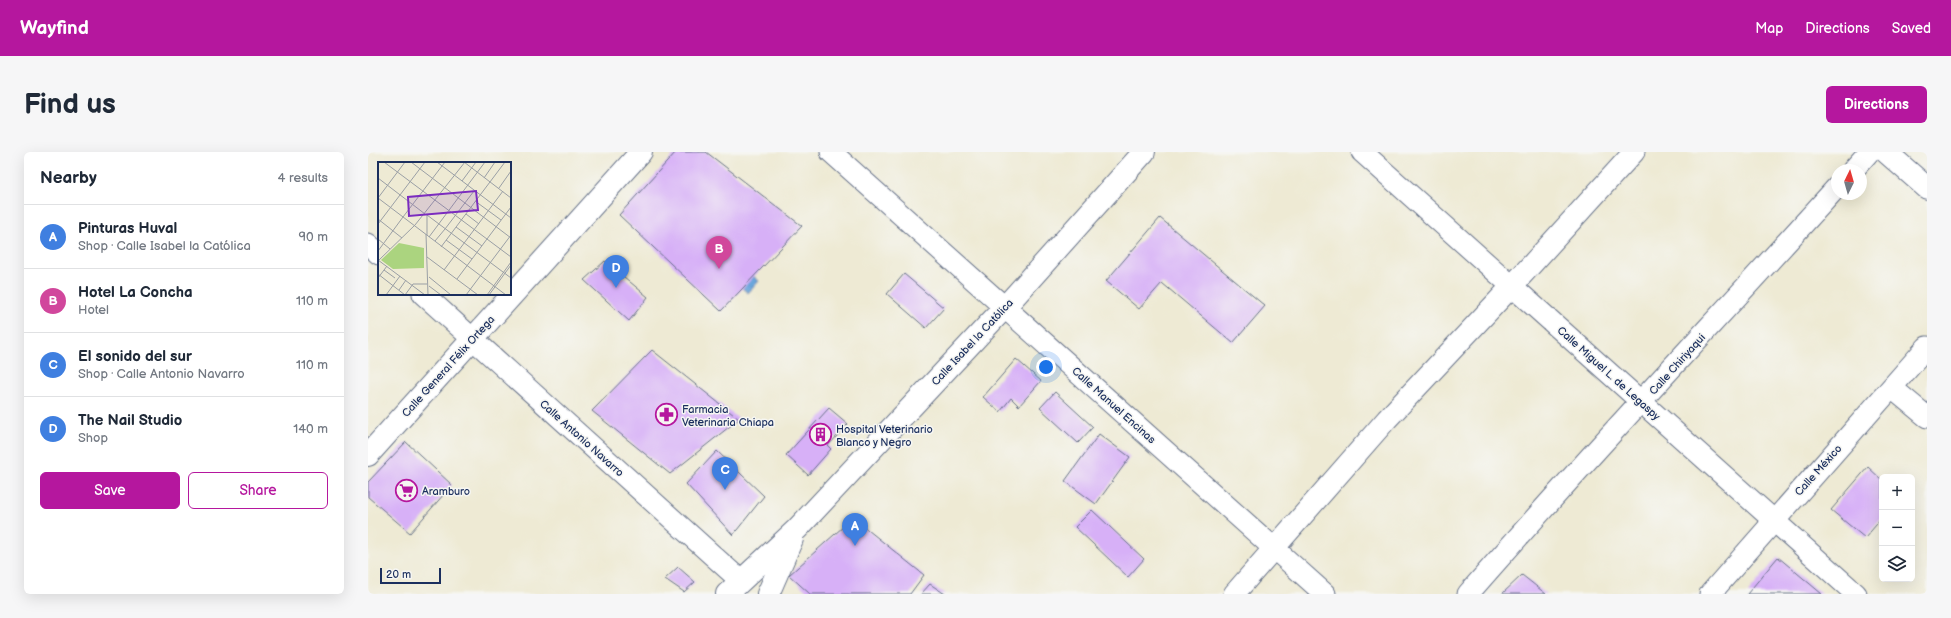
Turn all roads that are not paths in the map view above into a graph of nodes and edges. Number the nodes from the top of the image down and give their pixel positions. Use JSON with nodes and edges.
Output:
{"nodes":[{"id":1,"x":641,"y":152,"type":"edge"},
{"id":2,"x":831,"y":152,"type":"edge"},
{"id":3,"x":1144,"y":152,"type":"edge"},
{"id":4,"x":1362,"y":152,"type":"edge"},
{"id":5,"x":1634,"y":152,"type":"edge"},
{"id":6,"x":1869,"y":152,"type":"edge"},
{"id":7,"x":1886,"y":152,"type":"edge"},
{"id":8,"x":1858,"y":164,"type":"edge"},
{"id":9,"x":1927,"y":188,"type":"edge"},
{"id":10,"x":1831,"y":194,"type":"edge"},
{"id":11,"x":368,"y":244,"type":"edge"},
{"id":12,"x":378,"y":253,"type":"edge"},
{"id":13,"x":1512,"y":286,"type":"junction"},
{"id":14,"x":424,"y":295,"type":"edge"},
{"id":15,"x":1005,"y":307,"type":"junction"},
{"id":16,"x":473,"y":339,"type":"junction"},
{"id":17,"x":1927,"y":347,"type":"edge"},
{"id":18,"x":1892,"y":388,"type":"junction"},
{"id":19,"x":1642,"y":402,"type":"junction"},
{"id":20,"x":1927,"y":417,"type":"edge"},
{"id":21,"x":368,"y":455,"type":"edge"},
{"id":22,"x":1774,"y":520,"type":"junction"},
{"id":23,"x":796,"y":529,"type":"junction"},
{"id":24,"x":1274,"y":548,"type":"junction"},
{"id":25,"x":734,"y":588,"type":"edge"},
{"id":26,"x":768,"y":594,"type":"edge"},
{"id":27,"x":1234,"y":594,"type":"edge"},
{"id":28,"x":1325,"y":594,"type":"edge"},
{"id":29,"x":1468,"y":594,"type":"edge"},
{"id":30,"x":1710,"y":594,"type":"edge"},
{"id":31,"x":1856,"y":594,"type":"edge"}],
"edges":[{"from":1,"to":16,"type":"street","name":"Calle General Félix Ortega"},
{"from":2,"to":15,"type":"street","name":"Calle Manuel Encinas"},
{"from":3,"to":15,"type":"street","name":"Calle Isabel la Católica"},
{"from":4,"to":13,"type":"street","name":"Calle Miguel L. de Legaspy"},
{"from":5,"to":13,"type":"street"},
{"from":6,"to":8,"type":"street"},
{"from":7,"to":9,"type":"street"},
{"from":10,"to":19,"type":"street","name":"Calle Chiriyaqui"},
{"from":11,"to":12,"type":"street"},
{"from":13,"to":19,"type":"street","name":"Calle Miguel L. de Legaspy"},
{"from":13,"to":24,"type":"street"},
{"from":14,"to":16,"type":"street","name":"Calle Antonio Navarro"},
{"from":15,"to":23,"type":"street","name":"Calle Isabel la Católica"},
{"from":15,"to":24,"type":"street","name":"Calle Manuel Encinas"},
{"from":16,"to":21,"type":"street","name":"Calle General Félix Ortega"},
{"from":16,"to":25,"type":"street","name":"Calle Antonio Navarro"},
{"from":17,"to":18,"type":"street","name":"Calle México"},
{"from":18,"to":20,"type":"street"},
{"from":18,"to":22,"type":"street","name":"Calle México"},
{"from":19,"to":22,"type":"street","name":"Calle Miguel L. de Legaspy"},
{"from":19,"to":29,"type":"street","name":"Calle Chiriyaqui"},
{"from":22,"to":30,"type":"street","name":"Calle México"},
{"from":22,"to":31,"type":"street","name":"Calle Miguel L. de Legaspy"},
{"from":23,"to":25,"type":"street","name":"Calle Isabel la Católica"},
{"from":23,"to":26,"type":"street"},
{"from":24,"to":27,"type":"street"},
{"from":24,"to":28,"type":"street","name":"Calle Manuel Encinas"}]}
